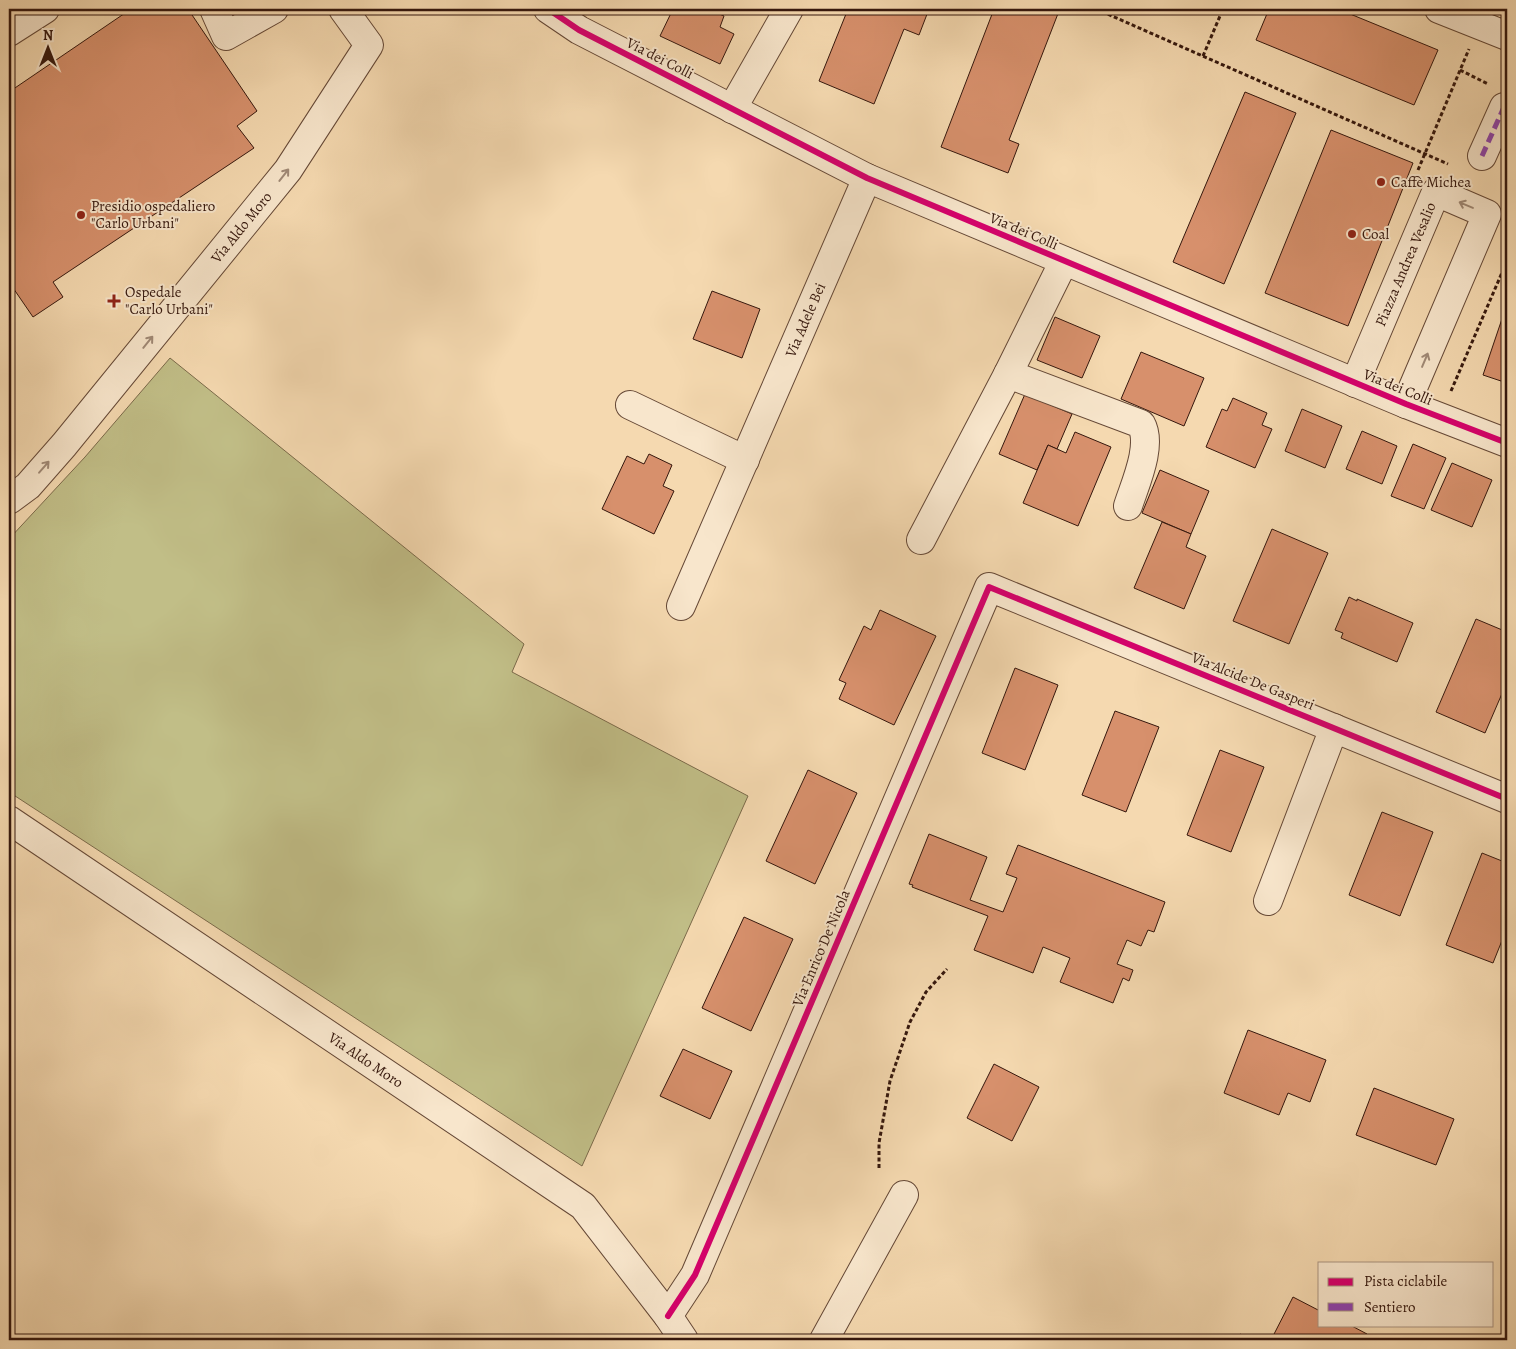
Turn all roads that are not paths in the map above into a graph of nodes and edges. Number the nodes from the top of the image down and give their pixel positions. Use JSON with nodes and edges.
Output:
{"nodes":[{"id":1,"x":45,"y":9,"type":"edge"},
{"id":2,"x":214,"y":9,"type":"edge"},
{"id":3,"x":274,"y":9,"type":"edge"},
{"id":4,"x":343,"y":9,"type":"edge"},
{"id":5,"x":548,"y":9,"type":"edge"},
{"id":6,"x":789,"y":9,"type":"edge"},
{"id":7,"x":1439,"y":9,"type":"edge"},
{"id":8,"x":9,"y":32,"type":"edge"},
{"id":9,"x":1507,"y":36,"type":"edge"},
{"id":10,"x":1498,"y":96,"type":"road end"},
{"id":11,"x":732,"y":109,"type":"junction"},
{"id":12,"x":1482,"y":156,"type":"dead end"},
{"id":13,"x":867,"y":178,"type":"junction"},
{"id":14,"x":1064,"y":261,"type":"junction"},
{"id":15,"x":1008,"y":374,"type":"junction"},
{"id":16,"x":1355,"y":383,"type":"junction"},
{"id":17,"x":1406,"y":404,"type":"junction"},
{"id":18,"x":630,"y":405,"type":"dead end"},
{"id":19,"x":1507,"y":443,"type":"edge"},
{"id":20,"x":745,"y":460,"type":"junction"},
{"id":21,"x":9,"y":500,"type":"edge"},
{"id":22,"x":1128,"y":506,"type":"dead end"},
{"id":23,"x":921,"y":540,"type":"dead end"},
{"id":24,"x":989,"y":586,"type":"joint"},
{"id":25,"x":681,"y":606,"type":"dead end"},
{"id":26,"x":1334,"y":728,"type":"junction"},
{"id":27,"x":1507,"y":798,"type":"edge"},
{"id":28,"x":9,"y":820,"type":"edge"},
{"id":29,"x":1268,"y":902,"type":"dead end"},
{"id":30,"x":904,"y":1195,"type":"dead end"},
{"id":31,"x":679,"y":1333,"type":"edge"},
{"id":32,"x":824,"y":1340,"type":"edge"}],
"edges":[{"from":1,"to":8,"type":"street"},
{"from":2,"to":3,"type":"street"},
{"from":21,"to":4,"type":"street","name":"Via Aldo Moro","one_way":true},
{"from":5,"to":11,"type":"street","name":"Via dei Colli"},
{"from":6,"to":11,"type":"street"},
{"from":7,"to":9,"type":"street"},
{"from":10,"to":12,"type":"street"},
{"from":11,"to":13,"type":"street","name":"Via dei Colli"},
{"from":13,"to":14,"type":"street","name":"Via dei Colli"},
{"from":13,"to":20,"type":"street","name":"Via Adele Bei"},
{"from":14,"to":15,"type":"street"},
{"from":14,"to":16,"type":"street","name":"Via dei Colli"},
{"from":15,"to":22,"type":"street"},
{"from":15,"to":23,"type":"street"},
{"from":16,"to":17,"type":"street","name":"Via dei Colli"},
{"from":17,"to":16,"type":"street","name":"Piazza Andrea Vesalio","one_way":true},
{"from":17,"to":19,"type":"street","name":"Via dei Colli"},
{"from":18,"to":20,"type":"street"},
{"from":20,"to":25,"type":"street","name":"Via Adele Bei"},
{"from":24,"to":26,"type":"street","name":"Via Alcide De Gasperi"},
{"from":24,"to":31,"type":"street","name":"Via Enrico De Nicola"},
{"from":26,"to":27,"type":"street","name":"Via Alcide De Gasperi"},
{"from":26,"to":29,"type":"street"},
{"from":28,"to":31,"type":"street","name":"Via Aldo Moro"},
{"from":30,"to":32,"type":"street"}]}
